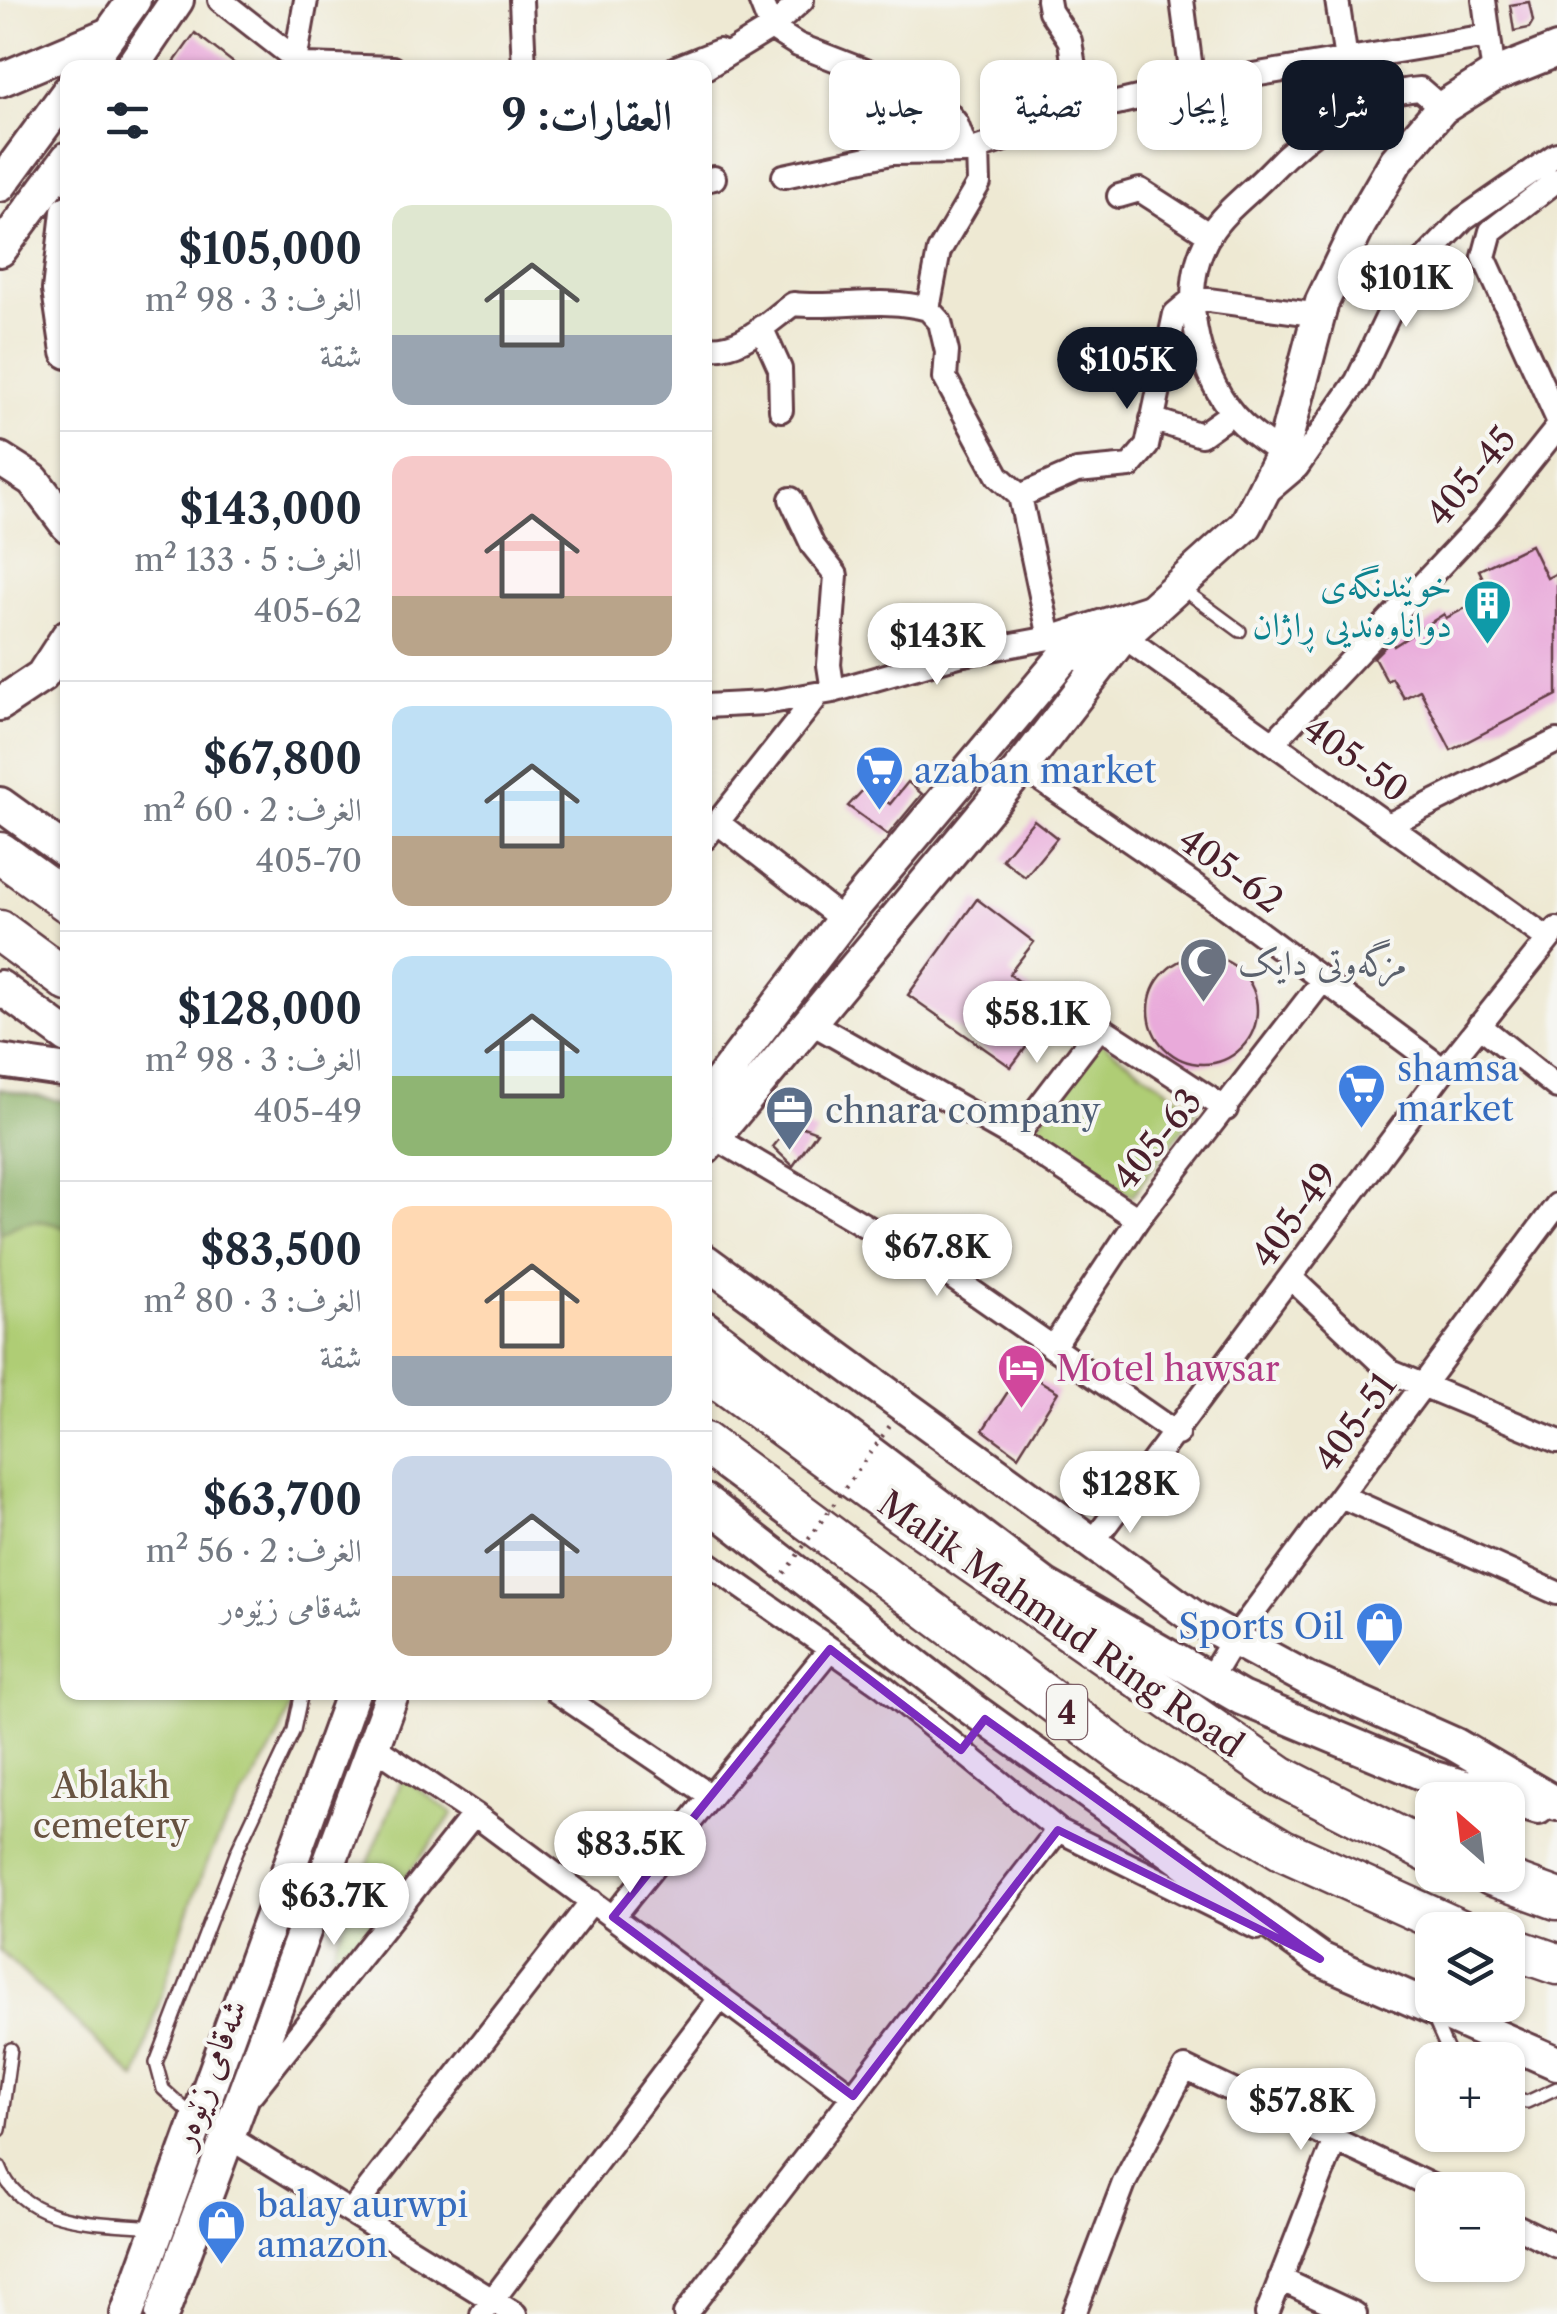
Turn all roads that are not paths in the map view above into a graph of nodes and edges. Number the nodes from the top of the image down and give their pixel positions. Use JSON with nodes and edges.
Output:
{"nodes":[{"id":1,"x":134,"y":0,"type":"edge"},
{"id":2,"x":177,"y":0,"type":"edge"},
{"id":3,"x":220,"y":0,"type":"edge"},
{"id":4,"x":306,"y":0,"type":"edge"},
{"id":5,"x":521,"y":0,"type":"edge"},
{"id":6,"x":760,"y":0,"type":"edge"},
{"id":7,"x":802,"y":0,"type":"edge"},
{"id":8,"x":1048,"y":0,"type":"edge"},
{"id":9,"x":1182,"y":0,"type":"edge"},
{"id":10,"x":1337,"y":0,"type":"edge"},
{"id":11,"x":1484,"y":0,"type":"edge"},
{"id":12,"x":772,"y":28,"type":"junction"},
{"id":13,"x":109,"y":34,"type":"junction"},
{"id":14,"x":1488,"y":36,"type":"junction"},
{"id":15,"x":748,"y":40,"type":"junction"},
{"id":16,"x":1557,"y":50,"type":"edge"},
{"id":17,"x":91,"y":60,"type":"edge"},
{"id":18,"x":136,"y":60,"type":"edge"},
{"id":19,"x":300,"y":60,"type":"edge"},
{"id":20,"x":304,"y":60,"type":"edge"},
{"id":21,"x":524,"y":60,"type":"edge"},
{"id":22,"x":697,"y":60,"type":"edge"},
{"id":23,"x":1073,"y":60,"type":"edge"},
{"id":24,"x":1190,"y":60,"type":"edge"},
{"id":25,"x":1346,"y":60,"type":"joint"},
{"id":26,"x":712,"y":63,"type":"edge"},
{"id":27,"x":1494,"y":74,"type":"junction"},
{"id":28,"x":0,"y":80,"type":"edge"},
{"id":29,"x":60,"y":103,"type":"edge"},
{"id":30,"x":1442,"y":108,"type":"junction"},
{"id":31,"x":980,"y":148,"type":"edge"},
{"id":32,"x":973,"y":150,"type":"junction"},
{"id":33,"x":1557,"y":154,"type":"edge"},
{"id":34,"x":60,"y":169,"type":"edge"},
{"id":35,"x":784,"y":176,"type":"dead end"},
{"id":36,"x":1557,"y":180,"type":"edge"},
{"id":37,"x":0,"y":185,"type":"edge"},
{"id":38,"x":1119,"y":196,"type":"dead end"},
{"id":39,"x":1210,"y":234,"type":"junction"},
{"id":40,"x":0,"y":250,"type":"edge"},
{"id":41,"x":1194,"y":298,"type":"junction"},
{"id":42,"x":928,"y":309,"type":"junction"},
{"id":43,"x":1320,"y":315,"type":"junction"},
{"id":44,"x":761,"y":328,"type":"junction"},
{"id":45,"x":712,"y":348,"type":"edge"},
{"id":46,"x":781,"y":410,"type":"dead end"},
{"id":47,"x":1232,"y":413,"type":"junction"},
{"id":48,"x":1557,"y":418,"type":"edge"},
{"id":49,"x":1152,"y":419,"type":"junction"},
{"id":50,"x":1557,"y":428,"type":"edge"},
{"id":51,"x":1282,"y":454,"type":"junction"},
{"id":52,"x":0,"y":459,"type":"edge"},
{"id":53,"x":1020,"y":496,"type":"junction"},
{"id":54,"x":792,"y":498,"type":"dead end"},
{"id":55,"x":1260,"y":498,"type":"junction"},
{"id":56,"x":60,"y":515,"type":"edge"},
{"id":57,"x":1167,"y":594,"type":"junction"},
{"id":58,"x":1240,"y":631,"type":"dead end"},
{"id":59,"x":1123,"y":636,"type":"junction"},
{"id":60,"x":1050,"y":638,"type":"junction"},
{"id":61,"x":60,"y":648,"type":"edge"},
{"id":62,"x":826,"y":693,"type":"junction"},
{"id":63,"x":0,"y":704,"type":"edge"},
{"id":64,"x":712,"y":706,"type":"edge"},
{"id":65,"x":1557,"y":741,"type":"edge"},
{"id":66,"x":1273,"y":743,"type":"junction"},
{"id":67,"x":1022,"y":767,"type":"junction"},
{"id":68,"x":0,"y":804,"type":"edge"},
{"id":69,"x":1388,"y":825,"type":"junction"},
{"id":70,"x":712,"y":829,"type":"edge"},
{"id":71,"x":712,"y":831,"type":"edge"},
{"id":72,"x":60,"y":846,"type":"edge"},
{"id":73,"x":0,"y":853,"type":"edge"},
{"id":74,"x":60,"y":896,"type":"edge"},
{"id":75,"x":843,"y":920,"type":"junction"},
{"id":76,"x":0,"y":931,"type":"edge"},
{"id":77,"x":1552,"y":934,"type":"edge"},
{"id":78,"x":60,"y":975,"type":"edge"},
{"id":79,"x":1323,"y":980,"type":"junction"},
{"id":80,"x":0,"y":986,"type":"edge"},
{"id":81,"x":810,"y":1022,"type":"junction"},
{"id":82,"x":1479,"y":1026,"type":"junction"},
{"id":83,"x":60,"y":1032,"type":"edge"},
{"id":84,"x":0,"y":1061,"type":"edge"},
{"id":85,"x":60,"y":1070,"type":"edge"},
{"id":86,"x":1444,"y":1070,"type":"junction"},
{"id":87,"x":1557,"y":1087,"type":"edge"},
{"id":88,"x":712,"y":1092,"type":"edge"},
{"id":89,"x":1226,"y":1109,"type":"junction"},
{"id":90,"x":1014,"y":1138,"type":"junction"},
{"id":91,"x":712,"y":1139,"type":"edge"},
{"id":92,"x":712,"y":1145,"type":"edge"},
{"id":93,"x":1557,"y":1205,"type":"edge"},
{"id":94,"x":1138,"y":1219,"type":"junction"},
{"id":95,"x":712,"y":1266,"type":"edge"},
{"id":96,"x":1291,"y":1278,"type":"junction"},
{"id":97,"x":712,"y":1333,"type":"edge"},
{"id":98,"x":1054,"y":1347,"type":"junction"},
{"id":99,"x":712,"y":1374,"type":"edge"},
{"id":100,"x":1426,"y":1384,"type":"junction"},
{"id":101,"x":1177,"y":1434,"type":"junction"},
{"id":102,"x":1557,"y":1442,"type":"edge"},
{"id":103,"x":712,"y":1448,"type":"edge"},
{"id":104,"x":1344,"y":1497,"type":"junction"},
{"id":105,"x":712,"y":1505,"type":"edge"},
{"id":106,"x":1090,"y":1546,"type":"junction"},
{"id":107,"x":712,"y":1566,"type":"edge"},
{"id":108,"x":1045,"y":1585,"type":"junction"},
{"id":109,"x":1557,"y":1593,"type":"edge"},
{"id":110,"x":1078,"y":1638,"type":"junction"},
{"id":111,"x":1233,"y":1640,"type":"junction"},
{"id":112,"x":830,"y":1648,"type":"junction"},
{"id":113,"x":1210,"y":1680,"type":"junction"},
{"id":114,"x":300,"y":1700,"type":"edge"},
{"id":115,"x":350,"y":1700,"type":"edge"},
{"id":116,"x":390,"y":1700,"type":"edge"},
{"id":117,"x":569,"y":1700,"type":"edge"},
{"id":118,"x":985,"y":1719,"type":"junction"},
{"id":119,"x":373,"y":1746,"type":"junction"},
{"id":120,"x":961,"y":1750,"type":"junction"},
{"id":121,"x":711,"y":1796,"type":"junction"},
{"id":122,"x":1557,"y":1804,"type":"edge"},
{"id":123,"x":1557,"y":1812,"type":"edge"},
{"id":124,"x":474,"y":1814,"type":"junction"},
{"id":125,"x":1058,"y":1830,"type":"junction"},
{"id":126,"x":1415,"y":1845,"type":"edge"},
{"id":127,"x":294,"y":1846,"type":"junction"},
{"id":128,"x":322,"y":1888,"type":"junction"},
{"id":129,"x":1525,"y":1888,"type":"edge"},
{"id":130,"x":1557,"y":1899,"type":"edge"},
{"id":131,"x":592,"y":1901,"type":"junction"},
{"id":132,"x":1420,"y":1912,"type":"edge"},
{"id":133,"x":614,"y":1916,"type":"junction"},
{"id":134,"x":1525,"y":1953,"type":"edge"},
{"id":135,"x":1320,"y":1959,"type":"junction"},
{"id":136,"x":1557,"y":1964,"type":"edge"},
{"id":137,"x":721,"y":1997,"type":"junction"},
{"id":138,"x":1415,"y":2000,"type":"edge"},
{"id":139,"x":1464,"y":2022,"type":"edge"},
{"id":140,"x":11,"y":2049,"type":"dead end"},
{"id":141,"x":1557,"y":2063,"type":"edge"},
{"id":142,"x":1557,"y":2088,"type":"edge"},
{"id":143,"x":853,"y":2096,"type":"junction"},
{"id":144,"x":1525,"y":2102,"type":"edge"},
{"id":145,"x":220,"y":2124,"type":"junction"},
{"id":146,"x":0,"y":2130,"type":"edge"},
{"id":147,"x":1335,"y":2140,"type":"junction"},
{"id":148,"x":0,"y":2167,"type":"edge"},
{"id":149,"x":1415,"y":2178,"type":"edge"},
{"id":150,"x":352,"y":2212,"type":"junction"},
{"id":151,"x":159,"y":2227,"type":"junction"},
{"id":152,"x":1525,"y":2230,"type":"edge"},
{"id":153,"x":1557,"y":2246,"type":"edge"},
{"id":154,"x":1280,"y":2279,"type":"junction"},
{"id":155,"x":487,"y":2307,"type":"edge"},
{"id":156,"x":172,"y":2310,"type":"edge"},
{"id":157,"x":126,"y":2314,"type":"edge"},
{"id":158,"x":516,"y":2314,"type":"edge"},
{"id":159,"x":685,"y":2314,"type":"edge"},
{"id":160,"x":1074,"y":2314,"type":"edge"},
{"id":161,"x":1266,"y":2314,"type":"edge"},
{"id":162,"x":1355,"y":2314,"type":"edge"}],
"edges":[{"from":1,"to":13,"type":"main road"},
{"from":2,"to":18,"type":"main road"},
{"from":3,"to":19,"type":"street"},
{"from":4,"to":20,"type":"street"},
{"from":5,"to":21,"type":"street"},
{"from":6,"to":12,"type":"street"},
{"from":7,"to":12,"type":"street"},
{"from":8,"to":23,"type":"street"},
{"from":9,"to":24,"type":"street"},
{"from":10,"to":25,"type":"street"},
{"from":11,"to":14,"type":"street"},
{"from":12,"to":15,"type":"street"},
{"from":12,"to":32,"type":"street"},
{"from":13,"to":17,"type":"main road"},
{"from":13,"to":28,"type":"main road"},
{"from":14,"to":25,"type":"street"},
{"from":14,"to":27,"type":"street"},
{"from":15,"to":22,"type":"street"},
{"from":15,"to":26,"type":"street"},
{"from":16,"to":27,"type":"main road"},
{"from":27,"to":30,"type":"main road"},
{"from":29,"to":37,"type":"main road"},
{"from":30,"to":39,"type":"street"},
{"from":30,"to":43,"type":"main road"},
{"from":31,"to":32,"type":"street"},
{"from":32,"to":35,"type":"street"},
{"from":32,"to":42,"type":"street"},
{"from":33,"to":55,"type":"street"},
{"from":34,"to":40,"type":"main road"},
{"from":36,"to":48,"type":"street"},
{"from":38,"to":39,"type":"street"},
{"from":39,"to":41,"type":"street"},
{"from":41,"to":43,"type":"street"},
{"from":41,"to":47,"type":"street"},
{"from":41,"to":49,"type":"street"},
{"from":42,"to":44,"type":"street"},
{"from":42,"to":53,"type":"street"},
{"from":43,"to":51,"type":"main road"},
{"from":44,"to":45,"type":"street"},
{"from":44,"to":46,"type":"street"},
{"from":47,"to":49,"type":"street"},
{"from":47,"to":51,"type":"street"},
{"from":49,"to":53,"type":"street"},
{"from":50,"to":66,"type":"street","name":"405-45"},
{"from":51,"to":55,"type":"main road"},
{"from":52,"to":56,"type":"main road"},
{"from":53,"to":60,"type":"street"},
{"from":54,"to":62,"type":"street"},
{"from":55,"to":57,"type":"main road"},
{"from":57,"to":58,"type":"lane"},
{"from":57,"to":59,"type":"main road"},
{"from":57,"to":60,"type":"street"},
{"from":59,"to":66,"type":"street","name":"405-50"},
{"from":59,"to":67,"type":"main road"},
{"from":59,"to":75,"type":"main road"},
{"from":60,"to":62,"type":"street"},
{"from":61,"to":63,"type":"main road"},
{"from":62,"to":64,"type":"street"},
{"from":62,"to":70,"type":"street"},
{"from":65,"to":69,"type":"street"},
{"from":66,"to":69,"type":"street","name":"405-50"},
{"from":67,"to":79,"type":"street","name":"405-62"},
{"from":67,"to":81,"type":"main road"},
{"from":68,"to":72,"type":"main road"},
{"from":69,"to":77,"type":"street","name":"405-50"},
{"from":71,"to":75,"type":"street"},
{"from":73,"to":74,"type":"highway"},
{"from":75,"to":88,"type":"main road"},
{"from":76,"to":78,"type":"highway"},
{"from":77,"to":82,"type":"street","name":"405-49"},
{"from":79,"to":86,"type":"street","name":"405-62"},
{"from":79,"to":89,"type":"street","name":"405-63"},
{"from":80,"to":83,"type":"main road"},
{"from":81,"to":90,"type":"street"},
{"from":81,"to":91,"type":"main road"},
{"from":82,"to":86,"type":"street","name":"405-49"},
{"from":82,"to":87,"type":"street"},
{"from":84,"to":85,"type":"main road"},
{"from":86,"to":96,"type":"street","name":"405-49"},
{"from":89,"to":90,"type":"street"},
{"from":89,"to":94,"type":"street","name":"405-63"},
{"from":90,"to":94,"type":"street"},
{"from":92,"to":98,"type":"street"},
{"from":93,"to":100,"type":"street","name":"405-51"},
{"from":94,"to":98,"type":"street","name":"405-63"},
{"from":95,"to":106,"type":"main road"},
{"from":96,"to":100,"type":"street"},
{"from":96,"to":101,"type":"street","name":"405-49"},
{"from":97,"to":108,"type":"main road"},
{"from":98,"to":101,"type":"street"},
{"from":99,"to":110,"type":"highway","name":"Malik Mahmud Ring Road","number":"4"},
{"from":100,"to":102,"type":"street"},
{"from":100,"to":104,"type":"street","name":"405-51"},
{"from":101,"to":106,"type":"street","name":"405-49"},
{"from":103,"to":132,"type":"highway","name":"Malik Mahmud Ring Road","number":"4"},
{"from":104,"to":109,"type":"street"},
{"from":104,"to":111,"type":"street","name":"405-51"},
{"from":105,"to":118,"type":"main road"},
{"from":106,"to":111,"type":"main road"},
{"from":107,"to":112,"type":"street"},
{"from":108,"to":110,"type":"highway"},
{"from":108,"to":113,"type":"main road"},
{"from":110,"to":126,"type":"highway","name":"Malik Mahmud Ring Road","number":"4"},
{"from":111,"to":113,"type":"street","name":"405-51"},
{"from":111,"to":122,"type":"main road"},
{"from":112,"to":120,"type":"street"},
{"from":112,"to":121,"type":"street"},
{"from":113,"to":123,"type":"main road"},
{"from":114,"to":145,"type":"lane"},
{"from":115,"to":127,"type":"main road","name":"شەقامی زێوەر"},
{"from":116,"to":119,"type":"main road","name":"شەقامی زێوەر"},
{"from":117,"to":121,"type":"street"},
{"from":118,"to":120,"type":"street"},
{"from":118,"to":135,"type":"main road"},
{"from":119,"to":124,"type":"street"},
{"from":119,"to":128,"type":"main road","name":"شەقامی زێوەر"},
{"from":120,"to":125,"type":"street"},
{"from":121,"to":133,"type":"street"},
{"from":124,"to":131,"type":"street"},
{"from":124,"to":145,"type":"street"},
{"from":125,"to":135,"type":"street"},
{"from":125,"to":143,"type":"street"},
{"from":127,"to":128,"type":"main road"},
{"from":127,"to":145,"type":"main road","name":"شەقامی زێوەر"},
{"from":128,"to":145,"type":"main road","name":"شەقامی زێوەر"},
{"from":129,"to":130,"type":"highway"},
{"from":131,"to":133,"type":"street"},
{"from":131,"to":150,"type":"street"},
{"from":133,"to":137,"type":"street"},
{"from":134,"to":136,"type":"highway"},
{"from":135,"to":138,"type":"main road"},
{"from":137,"to":143,"type":"street"},
{"from":137,"to":155,"type":"street"},
{"from":139,"to":141,"type":"main road"},
{"from":140,"to":146,"type":"lane"},
{"from":142,"to":144,"type":"lane"},
{"from":143,"to":159,"type":"street"},
{"from":145,"to":150,"type":"street"},
{"from":145,"to":151,"type":"main road","name":"شەقامی زێوەر"},
{"from":145,"to":156,"type":"main road","name":"شەقامی زێوەر"},
{"from":147,"to":149,"type":"street"},
{"from":147,"to":154,"type":"street"},
{"from":147,"to":160,"type":"street"},
{"from":148,"to":151,"type":"lane"},
{"from":150,"to":155,"type":"street"},
{"from":151,"to":157,"type":"main road","name":"شەقامی زێوەر"},
{"from":152,"to":153,"type":"street"},
{"from":154,"to":161,"type":"street"},
{"from":154,"to":162,"type":"street"},
{"from":155,"to":158,"type":"street"}]}
